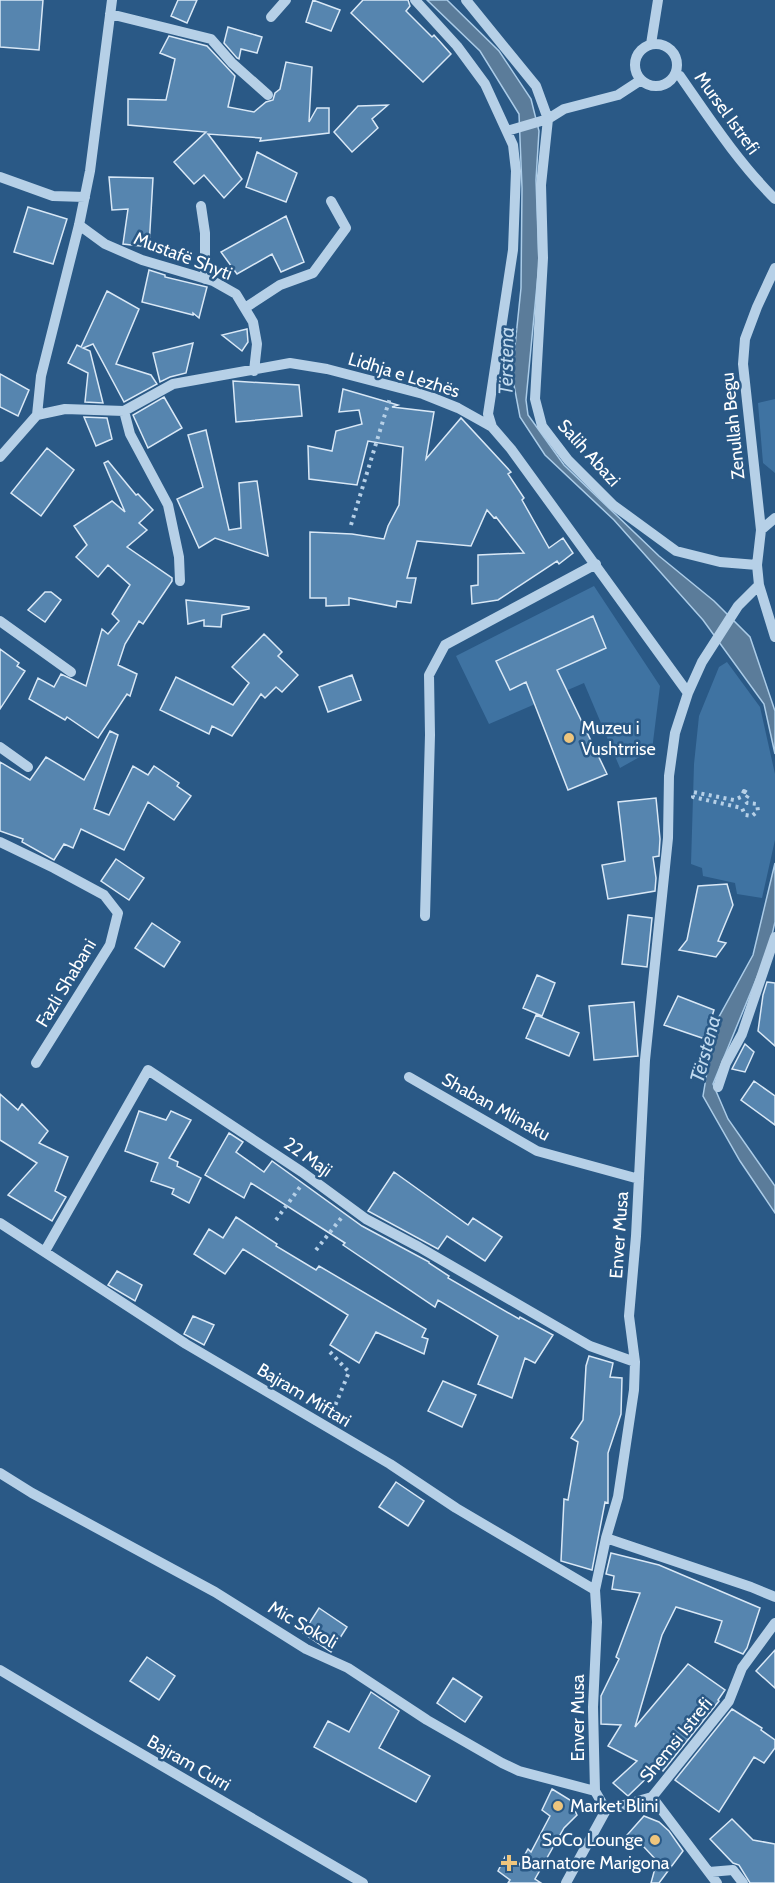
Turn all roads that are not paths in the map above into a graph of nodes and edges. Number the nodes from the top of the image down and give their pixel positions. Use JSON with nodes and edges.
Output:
{"nodes":[{"id":1,"x":112,"y":0,"type":"edge"},
{"id":2,"x":286,"y":0,"type":"edge"},
{"id":3,"x":415,"y":0,"type":"edge"},
{"id":4,"x":466,"y":0,"type":"edge"},
{"id":5,"x":658,"y":0,"type":"edge"},
{"id":6,"x":110,"y":14,"type":"junction"},
{"id":7,"x":271,"y":17,"type":"dead end"},
{"id":8,"x":651,"y":44,"type":"junction"},
{"id":9,"x":675,"y":74,"type":"junction"},
{"id":10,"x":641,"y":80,"type":"junction"},
{"id":11,"x":268,"y":95,"type":"dead end"},
{"id":12,"x":548,"y":119,"type":"junction"},
{"id":13,"x":507,"y":130,"type":"junction"},
{"id":14,"x":0,"y":177,"type":"edge"},
{"id":15,"x":85,"y":197,"type":"junction"},
{"id":16,"x":775,"y":200,"type":"edge"},
{"id":17,"x":331,"y":201,"type":"dead end"},
{"id":18,"x":201,"y":206,"type":"dead end"},
{"id":19,"x":79,"y":225,"type":"junction"},
{"id":20,"x":775,"y":268,"type":"edge"},
{"id":21,"x":205,"y":279,"type":"junction"},
{"id":22,"x":245,"y":308,"type":"junction"},
{"id":23,"x":254,"y":371,"type":"junction"},
{"id":24,"x":124,"y":411,"type":"junction"},
{"id":25,"x":37,"y":415,"type":"junction"},
{"id":26,"x":492,"y":427,"type":"junction"},
{"id":27,"x":0,"y":457,"type":"edge"},
{"id":28,"x":775,"y":518,"type":"edge"},
{"id":29,"x":761,"y":530,"type":"junction"},
{"id":30,"x":596,"y":564,"type":"junction"},
{"id":31,"x":758,"y":565,"type":"junction"},
{"id":32,"x":180,"y":581,"type":"dead end"},
{"id":33,"x":759,"y":585,"type":"junction"},
{"id":34,"x":0,"y":621,"type":"edge"},
{"id":35,"x":775,"y":637,"type":"edge"},
{"id":36,"x":71,"y":672,"type":"dead end"},
{"id":37,"x":688,"y":693,"type":"junction"},
{"id":38,"x":0,"y":747,"type":"edge"},
{"id":39,"x":28,"y":767,"type":"dead end"},
{"id":40,"x":0,"y":842,"type":"edge"},
{"id":41,"x":425,"y":916,"type":"dead end"},
{"id":42,"x":775,"y":937,"type":"edge"},
{"id":43,"x":36,"y":1062,"type":"dead end"},
{"id":44,"x":409,"y":1077,"type":"dead end"},
{"id":45,"x":718,"y":1087,"type":"dead end"},
{"id":46,"x":639,"y":1179,"type":"junction"},
{"id":47,"x":0,"y":1223,"type":"edge"},
{"id":48,"x":45,"y":1251,"type":"junction"},
{"id":49,"x":635,"y":1362,"type":"junction"},
{"id":50,"x":0,"y":1473,"type":"edge"},
{"id":51,"x":606,"y":1538,"type":"junction"},
{"id":52,"x":595,"y":1590,"type":"junction"},
{"id":53,"x":775,"y":1597,"type":"edge"},
{"id":54,"x":775,"y":1623,"type":"edge"},
{"id":55,"x":0,"y":1670,"type":"edge"},
{"id":56,"x":595,"y":1791,"type":"junction"},
{"id":57,"x":652,"y":1797,"type":"junction"},
{"id":58,"x":606,"y":1810,"type":"junction"},
{"id":59,"x":709,"y":1872,"type":"junction"},
{"id":60,"x":363,"y":1883,"type":"edge"},
{"id":61,"x":566,"y":1883,"type":"edge"},
{"id":62,"x":717,"y":1883,"type":"edge"},
{"id":63,"x":743,"y":1883,"type":"edge"}],
"edges":[{"from":1,"to":6,"type":"street"},
{"from":2,"to":7,"type":"street"},
{"from":3,"to":13,"type":"street"},
{"from":4,"to":12,"type":"street"},
{"from":5,"to":8,"type":"street"},
{"from":6,"to":11,"type":"street"},
{"from":6,"to":15,"type":"street"},
{"from":8,"to":9,"type":"street"},
{"from":8,"to":10,"type":"street"},
{"from":9,"to":10,"type":"street"},
{"from":9,"to":16,"type":"street","name":"Mursel Istrefi"},
{"from":10,"to":12,"type":"street"},
{"from":12,"to":13,"type":"street"},
{"from":12,"to":31,"type":"street","name":"Salih Abazi"},
{"from":13,"to":26,"type":"street"},
{"from":14,"to":15,"type":"street"},
{"from":15,"to":19,"type":"street"},
{"from":17,"to":22,"type":"street"},
{"from":18,"to":21,"type":"street"},
{"from":19,"to":21,"type":"street","name":"Mustafë Shyti"},
{"from":19,"to":25,"type":"street"},
{"from":20,"to":29,"type":"street","name":"Zenullah Begu"},
{"from":21,"to":22,"type":"street","name":"Mustafë Shyti"},
{"from":22,"to":23,"type":"street","name":"Mustafë Shyti"},
{"from":23,"to":24,"type":"street","name":"Lidhja e Lezhës"},
{"from":23,"to":26,"type":"street","name":"Lidhja e Lezhës"},
{"from":24,"to":25,"type":"street"},
{"from":24,"to":32,"type":"street"},
{"from":25,"to":27,"type":"street"},
{"from":26,"to":30,"type":"street","name":"Lidhja e Lezhës"},
{"from":28,"to":29,"type":"street"},
{"from":29,"to":31,"type":"street","name":"Zenullah Begu"},
{"from":30,"to":37,"type":"street","name":"Lidhja e Lezhës"},
{"from":30,"to":41,"type":"street"},
{"from":31,"to":33,"type":"street","name":"Zenullah Begu"},
{"from":33,"to":35,"type":"street","name":"Zenullah Begu"},
{"from":33,"to":37,"type":"street","name":"Enver Musa"},
{"from":34,"to":36,"type":"street"},
{"from":37,"to":46,"type":"street","name":"Enver Musa"},
{"from":38,"to":39,"type":"street"},
{"from":40,"to":43,"type":"street","name":"Fazli Shabani"},
{"from":42,"to":45,"type":"street"},
{"from":44,"to":46,"type":"street","name":"Shaban Mlinaku"},
{"from":46,"to":49,"type":"street","name":"Enver Musa"},
{"from":47,"to":48,"type":"street","name":"Bajram Miftari"},
{"from":48,"to":49,"type":"street","name":"22 Maji"},
{"from":48,"to":52,"type":"street","name":"Bajram Miftari"},
{"from":49,"to":51,"type":"street","name":"Enver Musa"},
{"from":50,"to":56,"type":"street","name":"Mic Sokoli"},
{"from":51,"to":52,"type":"street","name":"Enver Musa"},
{"from":51,"to":53,"type":"street"},
{"from":52,"to":56,"type":"street","name":"Enver Musa"},
{"from":54,"to":57,"type":"street","name":"Shemsi Istrefi"},
{"from":55,"to":60,"type":"street","name":"Bajram Curri"},
{"from":56,"to":58,"type":"street","name":"Enver Musa"},
{"from":57,"to":58,"type":"street","name":"Shemsi Istrefi"},
{"from":57,"to":59,"type":"street"},
{"from":58,"to":61,"type":"street"},
{"from":59,"to":62,"type":"street"},
{"from":59,"to":63,"type":"street"}]}
